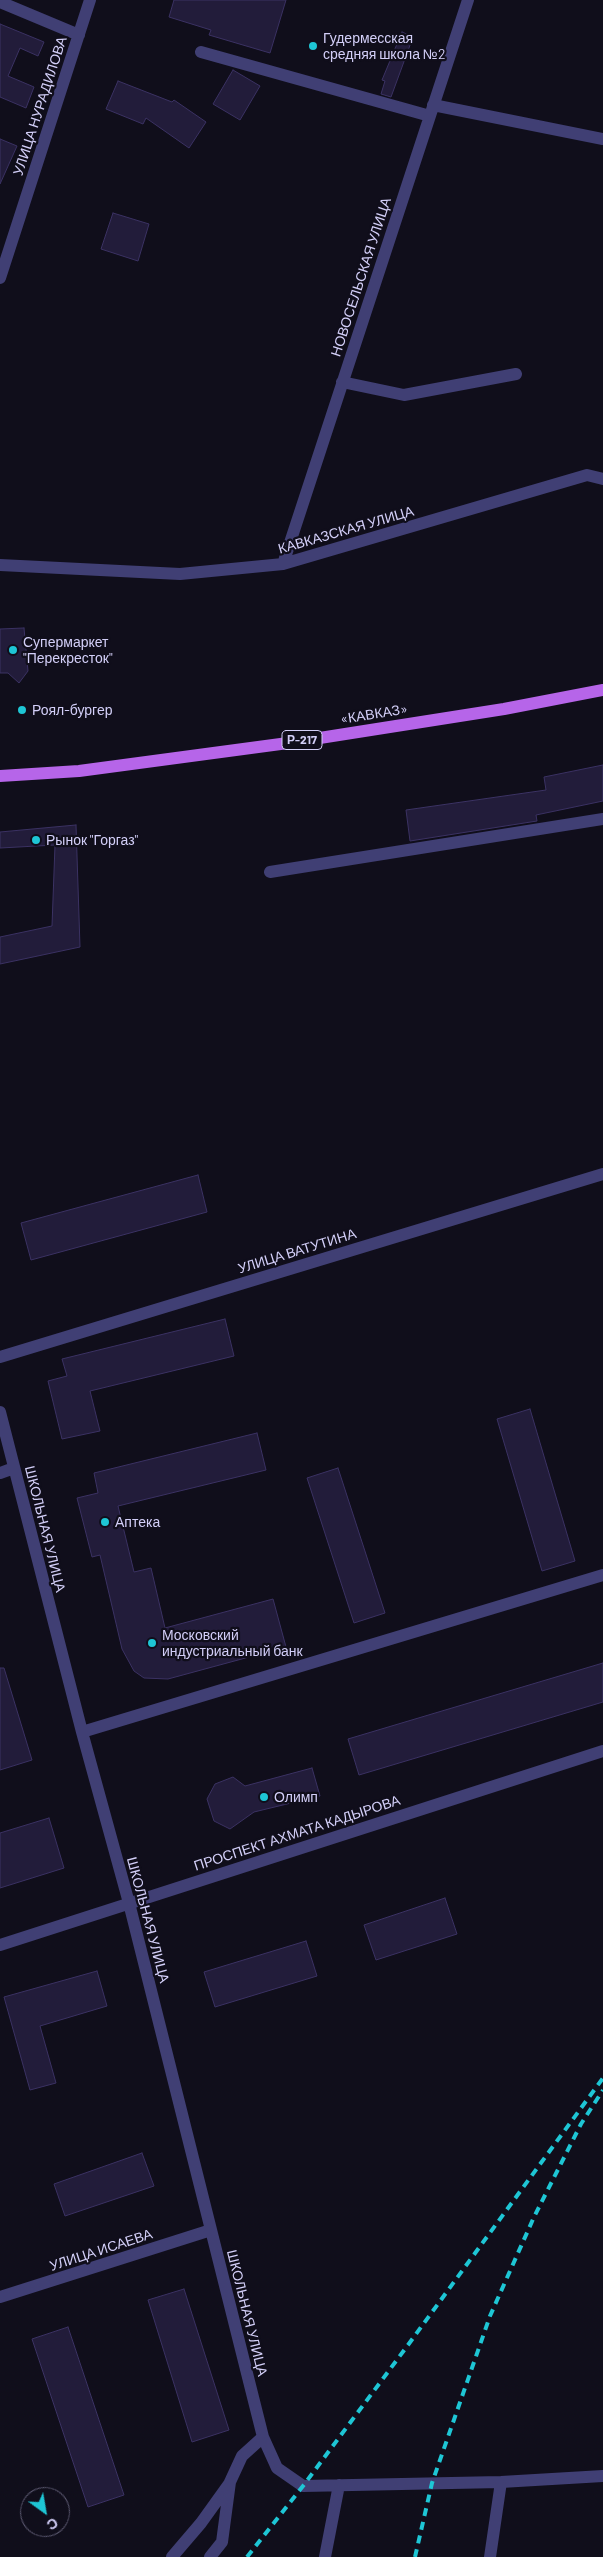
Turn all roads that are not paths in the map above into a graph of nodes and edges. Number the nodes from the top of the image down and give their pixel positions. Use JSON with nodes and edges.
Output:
{"nodes":[{"id":1,"x":90,"y":0,"type":"edge"},
{"id":2,"x":468,"y":0,"type":"edge"},
{"id":3,"x":0,"y":2,"type":"edge"},
{"id":4,"x":80,"y":35,"type":"junction"},
{"id":5,"x":201,"y":52,"type":"dead end"},
{"id":6,"x":431,"y":111,"type":"junction"},
{"id":7,"x":603,"y":139,"type":"edge"},
{"id":8,"x":0,"y":278,"type":"edge"},
{"id":9,"x":516,"y":374,"type":"dead end"},
{"id":10,"x":342,"y":382,"type":"junction"},
{"id":11,"x":603,"y":479,"type":"edge"},
{"id":12,"x":0,"y":564,"type":"edge"},
{"id":13,"x":283,"y":564,"type":"junction"},
{"id":14,"x":603,"y":690,"type":"edge"},
{"id":15,"x":0,"y":776,"type":"edge"},
{"id":16,"x":603,"y":818,"type":"edge"},
{"id":17,"x":270,"y":872,"type":"dead end"},
{"id":18,"x":603,"y":1174,"type":"edge"},
{"id":19,"x":0,"y":1357,"type":"edge"},
{"id":20,"x":0,"y":1412,"type":"edge"},
{"id":21,"x":14,"y":1468,"type":"junction"},
{"id":22,"x":0,"y":1474,"type":"edge"},
{"id":23,"x":603,"y":1575,"type":"edge"},
{"id":24,"x":82,"y":1732,"type":"junction"},
{"id":25,"x":603,"y":1751,"type":"edge"},
{"id":26,"x":129,"y":1903,"type":"junction"},
{"id":27,"x":0,"y":1946,"type":"edge"},
{"id":28,"x":211,"y":2230,"type":"junction"},
{"id":29,"x":0,"y":2297,"type":"edge"},
{"id":30,"x":263,"y":2437,"type":"junction"},
{"id":31,"x":603,"y":2476,"type":"edge"},
{"id":32,"x":230,"y":2482,"type":"junction"},
{"id":33,"x":501,"y":2482,"type":"junction"},
{"id":34,"x":339,"y":2485,"type":"junction"},
{"id":35,"x":172,"y":2557,"type":"edge"},
{"id":36,"x":210,"y":2557,"type":"edge"},
{"id":37,"x":324,"y":2557,"type":"edge"},
{"id":38,"x":490,"y":2557,"type":"edge"}],
"edges":[{"from":1,"to":4,"type":"street","name":"УЛИЦА НУРАДИЛОВА"},
{"from":2,"to":6,"type":"street","name":"НОВОСЕЛЬСКАЯ УЛИЦА"},
{"from":3,"to":4,"type":"street"},
{"from":4,"to":8,"type":"street","name":"УЛИЦА НУРАДИЛОВА"},
{"from":5,"to":6,"type":"street"},
{"from":6,"to":7,"type":"street"},
{"from":6,"to":10,"type":"street","name":"НОВОСЕЛЬСКАЯ УЛИЦА"},
{"from":9,"to":10,"type":"street"},
{"from":10,"to":13,"type":"street","name":"НОВОСЕЛЬСКАЯ УЛИЦА"},
{"from":11,"to":13,"type":"street","name":"КАВКАЗСКАЯ УЛИЦА"},
{"from":12,"to":13,"type":"street","name":"КАВКАЗСКАЯ УЛИЦА"},
{"from":14,"to":15,"type":"main road","name":"«КАВКАЗ»","number":"Р-217"},
{"from":16,"to":17,"type":"street"},
{"from":18,"to":19,"type":"street","name":"УЛИЦА ВАТУТИНА"},
{"from":20,"to":21,"type":"street","name":"ШКОЛЬНАЯ УЛИЦА"},
{"from":21,"to":22,"type":"street"},
{"from":21,"to":24,"type":"street","name":"ШКОЛЬНАЯ УЛИЦА"},
{"from":23,"to":24,"type":"street"},
{"from":24,"to":26,"type":"street","name":"ШКОЛЬНАЯ УЛИЦА"},
{"from":25,"to":26,"type":"street","name":"ПРОСПЕКТ АХМАТА КАДЫРОВА"},
{"from":26,"to":27,"type":"street","name":"ПРОСПЕКТ АХМАТА КАДЫРОВА"},
{"from":26,"to":28,"type":"street","name":"ШКОЛЬНАЯ УЛИЦА"},
{"from":28,"to":29,"type":"street","name":"УЛИЦА ИСАЕВА"},
{"from":28,"to":30,"type":"street","name":"ШКОЛЬНАЯ УЛИЦА"},
{"from":30,"to":32,"type":"street"},
{"from":30,"to":34,"type":"street","name":"ШКОЛЬНАЯ УЛИЦА"},
{"from":31,"to":33,"type":"street","name":"ШКОЛЬНАЯ УЛИЦА"},
{"from":32,"to":35,"type":"street"},
{"from":32,"to":36,"type":"street"},
{"from":33,"to":34,"type":"street","name":"ШКОЛЬНАЯ УЛИЦА"},
{"from":33,"to":38,"type":"street"},
{"from":34,"to":37,"type":"street"}]}
